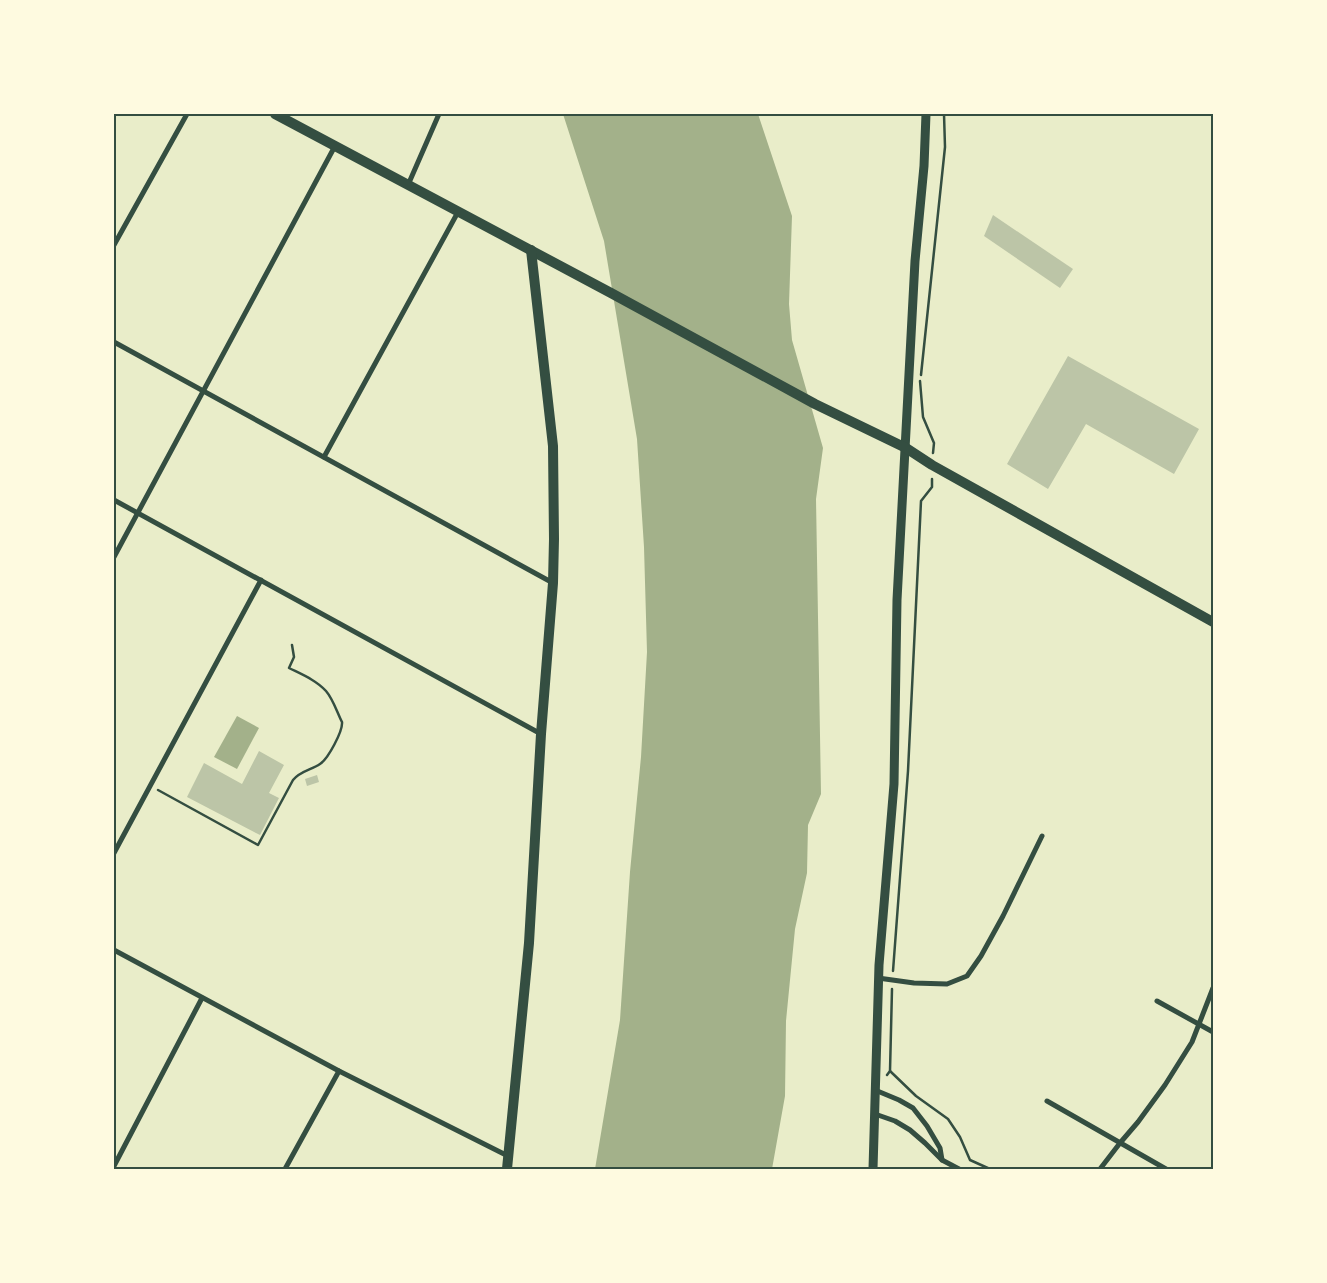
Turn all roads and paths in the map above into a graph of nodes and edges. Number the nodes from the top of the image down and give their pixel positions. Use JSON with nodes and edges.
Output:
{"nodes":[{"id":1,"x":187,"y":114,"type":"edge"},
{"id":2,"x":275,"y":114,"type":"edge"},
{"id":3,"x":439,"y":114,"type":"edge"},
{"id":4,"x":926,"y":114,"type":"edge"},
{"id":5,"x":944,"y":114,"type":"edge"},
{"id":6,"x":335,"y":146,"type":"junction"},
{"id":7,"x":408,"y":185,"type":"junction"},
{"id":8,"x":458,"y":212,"type":"junction"},
{"id":9,"x":114,"y":245,"type":"edge"},
{"id":10,"x":531,"y":250,"type":"junction"},
{"id":11,"x":114,"y":342,"type":"edge"},
{"id":12,"x":203,"y":391,"type":"junction"},
{"id":13,"x":906,"y":448,"type":"junction"},
{"id":14,"x":324,"y":457,"type":"junction"},
{"id":15,"x":932,"y":464,"type":"junction"},
{"id":16,"x":114,"y":500,"type":"edge"},
{"id":17,"x":138,"y":513,"type":"junction"},
{"id":18,"x":114,"y":557,"type":"edge"},
{"id":19,"x":261,"y":580,"type":"junction"},
{"id":20,"x":553,"y":583,"type":"junction"},
{"id":21,"x":1213,"y":622,"type":"edge"},
{"id":22,"x":292,"y":645,"type":"dead end"},
{"id":23,"x":540,"y":734,"type":"junction"},
{"id":24,"x":150,"y":786,"type":"junction"},
{"id":25,"x":1042,"y":836,"type":"dead end"},
{"id":26,"x":114,"y":853,"type":"edge"},
{"id":27,"x":114,"y":950,"type":"edge"},
{"id":28,"x":878,"y":978,"type":"junction"},
{"id":29,"x":892,"y":980,"type":"junction"},
{"id":30,"x":1213,"y":988,"type":"edge"},
{"id":31,"x":202,"y":998,"type":"junction"},
{"id":32,"x":1157,"y":1001,"type":"dead end"},
{"id":33,"x":1199,"y":1024,"type":"junction"},
{"id":34,"x":1213,"y":1032,"type":"edge"},
{"id":35,"x":339,"y":1071,"type":"junction"},
{"id":36,"x":890,"y":1071,"type":"junction"},
{"id":37,"x":875,"y":1090,"type":"junction"},
{"id":38,"x":1047,"y":1101,"type":"dead end"},
{"id":39,"x":875,"y":1114,"type":"junction"},
{"id":40,"x":1120,"y":1143,"type":"junction"},
{"id":41,"x":508,"y":1156,"type":"junction"},
{"id":42,"x":942,"y":1160,"type":"junction"},
{"id":43,"x":114,"y":1166,"type":"edge"},
{"id":44,"x":285,"y":1169,"type":"edge"},
{"id":45,"x":507,"y":1169,"type":"edge"},
{"id":46,"x":873,"y":1169,"type":"edge"},
{"id":47,"x":959,"y":1169,"type":"edge"},
{"id":48,"x":990,"y":1169,"type":"edge"},
{"id":49,"x":1100,"y":1169,"type":"edge"},
{"id":50,"x":1166,"y":1169,"type":"edge"}],
"edges":[{"from":1,"to":9,"type":"street"},
{"from":2,"to":6,"type":"main road"},
{"from":3,"to":7,"type":"street"},
{"from":4,"to":13,"type":"street"},
{"from":5,"to":15,"type":"path"},
{"from":6,"to":7,"type":"main road"},
{"from":6,"to":12,"type":"street"},
{"from":7,"to":8,"type":"main road"},
{"from":8,"to":10,"type":"main road"},
{"from":8,"to":14,"type":"street"},
{"from":10,"to":13,"type":"main road"},
{"from":10,"to":20,"type":"main road"},
{"from":11,"to":12,"type":"street"},
{"from":12,"to":14,"type":"street"},
{"from":12,"to":17,"type":"street"},
{"from":13,"to":15,"type":"main road"},
{"from":13,"to":28,"type":"street"},
{"from":14,"to":20,"type":"street"},
{"from":15,"to":21,"type":"main road"},
{"from":15,"to":29,"type":"path"},
{"from":16,"to":17,"type":"street"},
{"from":17,"to":18,"type":"street"},
{"from":17,"to":19,"type":"street"},
{"from":19,"to":23,"type":"street"},
{"from":19,"to":24,"type":"street"},
{"from":20,"to":23,"type":"main road"},
{"from":22,"to":24,"type":"path"},
{"from":23,"to":41,"type":"main road"},
{"from":24,"to":26,"type":"street"},
{"from":25,"to":29,"type":"street"},
{"from":27,"to":31,"type":"street"},
{"from":28,"to":29,"type":"street"},
{"from":28,"to":37,"type":"street"},
{"from":29,"to":36,"type":"path"},
{"from":30,"to":33,"type":"street"},
{"from":31,"to":35,"type":"street"},
{"from":31,"to":43,"type":"street"},
{"from":32,"to":33,"type":"street"},
{"from":33,"to":34,"type":"street"},
{"from":33,"to":40,"type":"street"},
{"from":35,"to":41,"type":"street"},
{"from":35,"to":44,"type":"street"},
{"from":36,"to":37,"type":"path"},
{"from":36,"to":48,"type":"path"},
{"from":37,"to":39,"type":"street"},
{"from":37,"to":42,"type":"street"},
{"from":38,"to":40,"type":"street"},
{"from":39,"to":42,"type":"street"},
{"from":39,"to":46,"type":"street"},
{"from":40,"to":49,"type":"street"},
{"from":40,"to":50,"type":"street"},
{"from":41,"to":45,"type":"main road"},
{"from":42,"to":47,"type":"street"}]}
